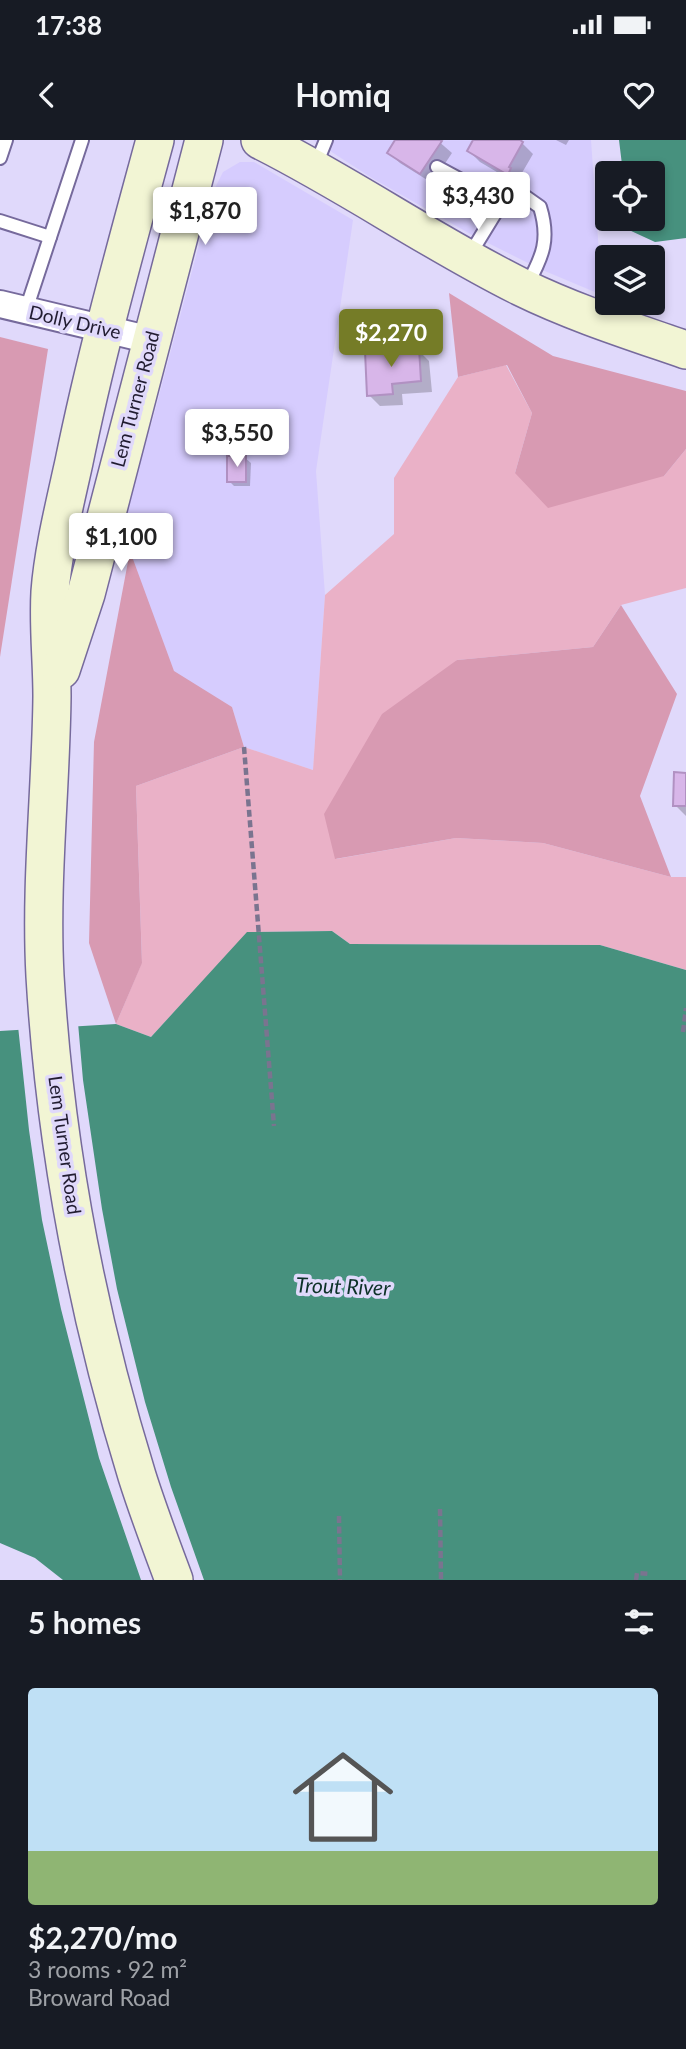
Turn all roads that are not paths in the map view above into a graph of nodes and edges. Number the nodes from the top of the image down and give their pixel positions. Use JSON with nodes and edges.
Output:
{"nodes":[{"id":1,"x":6,"y":140,"type":"edge"},
{"id":2,"x":82,"y":140,"type":"edge"},
{"id":3,"x":155,"y":140,"type":"edge"},
{"id":4,"x":204,"y":140,"type":"edge"},
{"id":5,"x":260,"y":140,"type":"edge"},
{"id":6,"x":321,"y":154,"type":"edge"},
{"id":7,"x":0,"y":158,"type":"edge"},
{"id":8,"x":438,"y":167,"type":"dead end"},
{"id":9,"x":502,"y":202,"type":"junction"},
{"id":10,"x":0,"y":221,"type":"edge"},
{"id":11,"x":50,"y":237,"type":"junction"},
{"id":12,"x":466,"y":259,"type":"junction"},
{"id":13,"x":525,"y":289,"type":"junction"},
{"id":14,"x":0,"y":304,"type":"edge"},
{"id":15,"x":26,"y":310,"type":"junction"},
{"id":16,"x":106,"y":329,"type":"junction"},
{"id":17,"x":151,"y":340,"type":"junction"},
{"id":18,"x":686,"y":350,"type":"edge"},
{"id":19,"x":52,"y":698,"type":"junction"},
{"id":20,"x":174,"y":1580,"type":"edge"}],
"edges":[{"from":1,"to":7,"type":"lane"},
{"from":2,"to":11,"type":"lane"},
{"from":3,"to":16,"type":"main road","name":"Lem Turner Road"},
{"from":4,"to":17,"type":"main road","name":"Lem Turner Road"},
{"from":5,"to":6,"type":"main road"},
{"from":6,"to":12,"type":"main road"},
{"from":8,"to":9,"type":"lane"},
{"from":9,"to":12,"type":"lane"},
{"from":9,"to":13,"type":"lane"},
{"from":10,"to":11,"type":"lane"},
{"from":11,"to":15,"type":"lane"},
{"from":12,"to":13,"type":"main road"},
{"from":13,"to":18,"type":"main road"},
{"from":14,"to":15,"type":"street","name":"Dolly Drive"},
{"from":15,"to":16,"type":"street","name":"Dolly Drive"},
{"from":16,"to":17,"type":"street","name":"Dolly Drive"},
{"from":16,"to":19,"type":"main road","name":"Lem Turner Road"},
{"from":17,"to":19,"type":"main road","name":"Lem Turner Road"},
{"from":19,"to":20,"type":"main road","name":"Lem Turner Road"}]}
